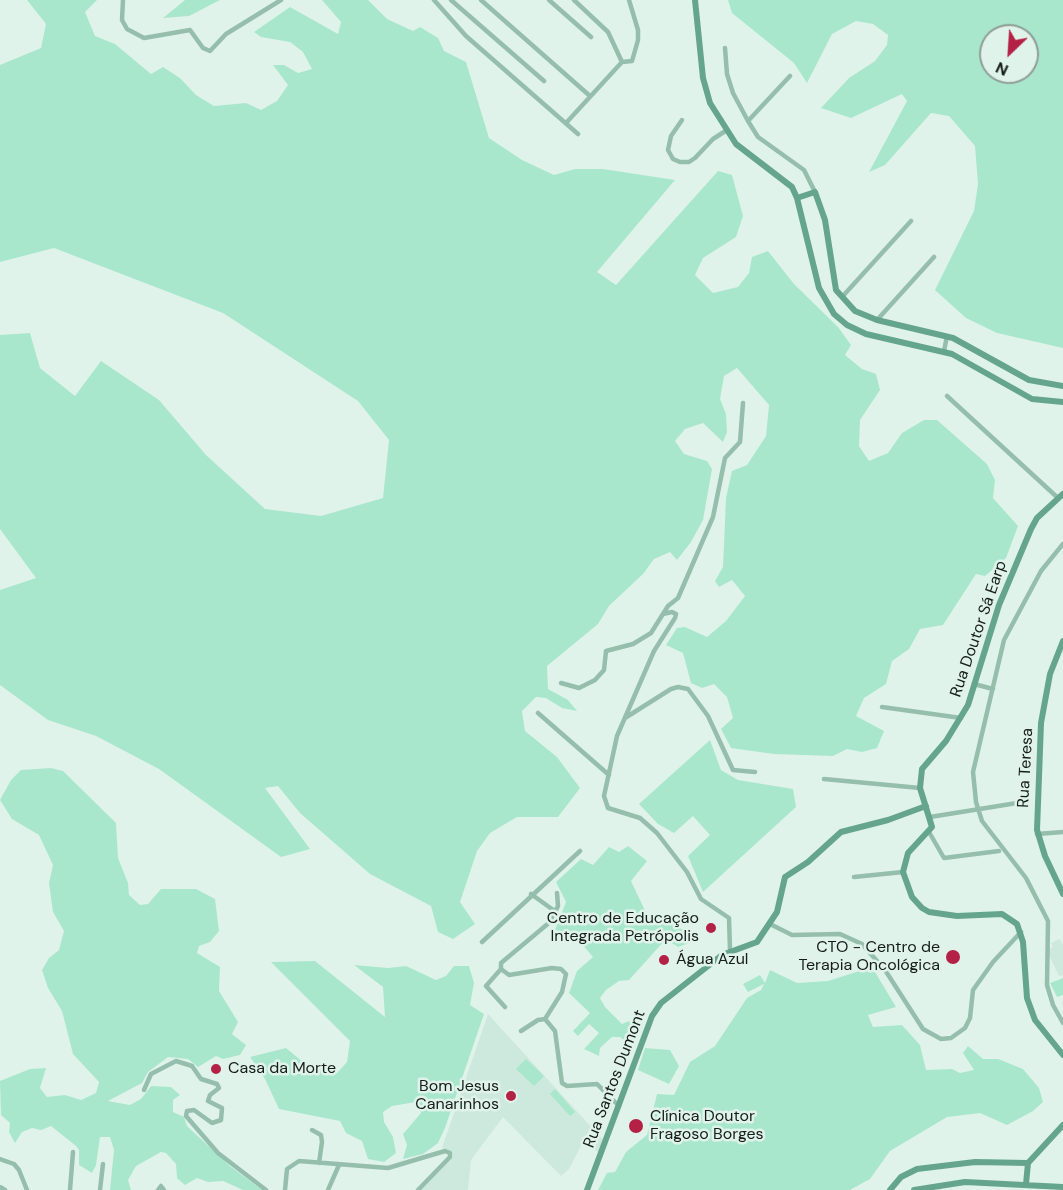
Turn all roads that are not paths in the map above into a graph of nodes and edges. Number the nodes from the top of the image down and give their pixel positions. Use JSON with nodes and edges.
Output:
{"nodes":[{"id":1,"x":123,"y":0,"type":"edge"},
{"id":2,"x":281,"y":0,"type":"edge"},
{"id":3,"x":434,"y":0,"type":"edge"},
{"id":4,"x":450,"y":0,"type":"edge"},
{"id":5,"x":481,"y":0,"type":"edge"},
{"id":6,"x":549,"y":0,"type":"edge"},
{"id":7,"x":574,"y":0,"type":"edge"},
{"id":8,"x":629,"y":0,"type":"edge"},
{"id":9,"x":695,"y":0,"type":"edge"},
{"id":10,"x":591,"y":37,"type":"dead end"},
{"id":11,"x":725,"y":48,"type":"dead end"},
{"id":12,"x":622,"y":62,"type":"junction"},
{"id":13,"x":790,"y":76,"type":"dead end"},
{"id":14,"x":544,"y":81,"type":"dead end"},
{"id":15,"x":590,"y":96,"type":"junction"},
{"id":16,"x":682,"y":120,"type":"dead end"},
{"id":17,"x":748,"y":122,"type":"junction"},
{"id":18,"x":566,"y":123,"type":"junction"},
{"id":19,"x":727,"y":130,"type":"junction"},
{"id":20,"x":578,"y":134,"type":"dead end"},
{"id":21,"x":815,"y":192,"type":"junction"},
{"id":22,"x":797,"y":198,"type":"junction"},
{"id":23,"x":911,"y":220,"type":"dead end"},
{"id":24,"x":934,"y":257,"type":"dead end"},
{"id":25,"x":842,"y":297,"type":"junction"},
{"id":26,"x":877,"y":320,"type":"junction"},
{"id":27,"x":947,"y":336,"type":"junction"},
{"id":28,"x":944,"y":351,"type":"junction"},
{"id":29,"x":1063,"y":386,"type":"edge"},
{"id":30,"x":947,"y":396,"type":"dead end"},
{"id":31,"x":1063,"y":402,"type":"edge"},
{"id":32,"x":743,"y":403,"type":"dead end"},
{"id":33,"x":1061,"y":496,"type":"edge"},
{"id":34,"x":1063,"y":544,"type":"edge"},
{"id":35,"x":663,"y":614,"type":"junction"},
{"id":36,"x":1063,"y":641,"type":"edge"},
{"id":37,"x":561,"y":683,"type":"dead end"},
{"id":38,"x":975,"y":684,"type":"junction"},
{"id":39,"x":993,"y":689,"type":"junction"},
{"id":40,"x":882,"y":707,"type":"dead end"},
{"id":41,"x":538,"y":713,"type":"dead end"},
{"id":42,"x":625,"y":718,"type":"junction"},
{"id":43,"x":961,"y":718,"type":"junction"},
{"id":44,"x":755,"y":772,"type":"dead end"},
{"id":45,"x":609,"y":775,"type":"junction"},
{"id":46,"x":824,"y":779,"type":"dead end"},
{"id":47,"x":920,"y":788,"type":"junction"},
{"id":48,"x":1017,"y":803,"type":"dead end"},
{"id":49,"x":926,"y":806,"type":"junction"},
{"id":50,"x":978,"y":809,"type":"junction"},
{"id":51,"x":933,"y":816,"type":"junction"},
{"id":52,"x":929,"y":832,"type":"junction"},
{"id":53,"x":1063,"y":832,"type":"edge"},
{"id":54,"x":1037,"y":834,"type":"junction"},
{"id":55,"x":580,"y":850,"type":"dead end"},
{"id":56,"x":999,"y":851,"type":"dead end"},
{"id":57,"x":903,"y":872,"type":"junction"},
{"id":58,"x":854,"y":876,"type":"dead end"},
{"id":59,"x":557,"y":893,"type":"dead end"},
{"id":60,"x":531,"y":894,"type":"junction"},
{"id":61,"x":1063,"y":894,"type":"edge"},
{"id":62,"x":556,"y":912,"type":"junction"},
{"id":63,"x":770,"y":924,"type":"junction"},
{"id":64,"x":1021,"y":932,"type":"junction"},
{"id":65,"x":482,"y":942,"type":"dead end"},
{"id":66,"x":730,"y":951,"type":"junction"},
{"id":67,"x":501,"y":969,"type":"junction"},
{"id":68,"x":505,"y":1008,"type":"dead end"},
{"id":69,"x":545,"y":1019,"type":"junction"},
{"id":70,"x":1063,"y":1023,"type":"edge"},
{"id":71,"x":521,"y":1031,"type":"dead end"},
{"id":72,"x":1063,"y":1055,"type":"edge"},
{"id":73,"x":144,"y":1090,"type":"dead end"},
{"id":74,"x":619,"y":1106,"type":"junction"},
{"id":75,"x":1063,"y":1125,"type":"edge"},
{"id":76,"x":312,"y":1130,"type":"dead end"},
{"id":77,"x":73,"y":1152,"type":"dead end"},
{"id":78,"x":0,"y":1159,"type":"edge"},
{"id":79,"x":319,"y":1163,"type":"junction"},
{"id":80,"x":1028,"y":1163,"type":"junction"},
{"id":81,"x":103,"y":1164,"type":"dead end"},
{"id":82,"x":339,"y":1165,"type":"junction"},
{"id":83,"x":1026,"y":1184,"type":"junction"},
{"id":84,"x":0,"y":1187,"type":"edge"},
{"id":85,"x":1063,"y":1187,"type":"edge"},
{"id":86,"x":5,"y":1190,"type":"edge"},
{"id":87,"x":27,"y":1190,"type":"edge"},
{"id":88,"x":70,"y":1190,"type":"edge"},
{"id":89,"x":100,"y":1190,"type":"edge"},
{"id":90,"x":158,"y":1190,"type":"edge"},
{"id":91,"x":164,"y":1190,"type":"edge"},
{"id":92,"x":266,"y":1190,"type":"edge"},
{"id":93,"x":285,"y":1190,"type":"edge"},
{"id":94,"x":328,"y":1190,"type":"edge"},
{"id":95,"x":418,"y":1190,"type":"edge"},
{"id":96,"x":587,"y":1190,"type":"edge"},
{"id":97,"x":890,"y":1190,"type":"edge"},
{"id":98,"x":914,"y":1190,"type":"edge"}],
"edges":[{"from":1,"to":2,"type":"street"},
{"from":3,"to":18,"type":"street"},
{"from":4,"to":14,"type":"street"},
{"from":5,"to":15,"type":"street"},
{"from":6,"to":10,"type":"street"},
{"from":7,"to":12,"type":"street"},
{"from":8,"to":12,"type":"street"},
{"from":9,"to":19,"type":"main road"},
{"from":11,"to":17,"type":"street"},
{"from":12,"to":15,"type":"street"},
{"from":13,"to":17,"type":"street"},
{"from":15,"to":18,"type":"street"},
{"from":16,"to":19,"type":"street"},
{"from":17,"to":21,"type":"street"},
{"from":18,"to":20,"type":"street"},
{"from":19,"to":22,"type":"main road"},
{"from":21,"to":22,"type":"main road"},
{"from":21,"to":25,"type":"main road"},
{"from":22,"to":28,"type":"main road"},
{"from":23,"to":25,"type":"street"},
{"from":24,"to":26,"type":"street"},
{"from":25,"to":26,"type":"main road"},
{"from":26,"to":27,"type":"main road"},
{"from":27,"to":28,"type":"street"},
{"from":27,"to":29,"type":"main road"},
{"from":28,"to":31,"type":"main road"},
{"from":30,"to":33,"type":"street"},
{"from":32,"to":35,"type":"street"},
{"from":33,"to":38,"type":"main road","name":"Rua Doutor Sá Earp"},
{"from":34,"to":39,"type":"street"},
{"from":35,"to":37,"type":"street"},
{"from":35,"to":42,"type":"street"},
{"from":36,"to":54,"type":"main road","name":"Rua Teresa"},
{"from":38,"to":39,"type":"street"},
{"from":38,"to":43,"type":"main road","name":"Rua Doutor Sá Earp"},
{"from":39,"to":50,"type":"street"},
{"from":40,"to":43,"type":"street"},
{"from":41,"to":45,"type":"street"},
{"from":42,"to":44,"type":"street"},
{"from":42,"to":45,"type":"street"},
{"from":43,"to":47,"type":"main road","name":"Rua Doutor Sá Earp"},
{"from":45,"to":66,"type":"street"},
{"from":46,"to":47,"type":"street"},
{"from":47,"to":49,"type":"main road"},
{"from":48,"to":50,"type":"street"},
{"from":49,"to":51,"type":"main road"},
{"from":49,"to":63,"type":"main road","name":"Rua Santos Dumont"},
{"from":50,"to":51,"type":"street"},
{"from":50,"to":70,"type":"street"},
{"from":51,"to":52,"type":"main road"},
{"from":52,"to":56,"type":"street"},
{"from":52,"to":57,"type":"main road"},
{"from":53,"to":54,"type":"street"},
{"from":54,"to":61,"type":"main road","name":"Rua Teresa"},
{"from":55,"to":60,"type":"street"},
{"from":57,"to":58,"type":"street"},
{"from":57,"to":64,"type":"main road"},
{"from":59,"to":62,"type":"street"},
{"from":60,"to":62,"type":"street"},
{"from":60,"to":65,"type":"street"},
{"from":62,"to":67,"type":"street"},
{"from":63,"to":64,"type":"street"},
{"from":63,"to":66,"type":"main road","name":"Rua Santos Dumont"},
{"from":64,"to":72,"type":"main road"},
{"from":66,"to":74,"type":"main road","name":"Rua Santos Dumont"},
{"from":67,"to":68,"type":"street"},
{"from":67,"to":69,"type":"street"},
{"from":69,"to":71,"type":"street"},
{"from":69,"to":74,"type":"street"},
{"from":73,"to":92,"type":"street"},
{"from":74,"to":96,"type":"main road","name":"Rua Santos Dumont"},
{"from":75,"to":80,"type":"main road"},
{"from":76,"to":79,"type":"street"},
{"from":77,"to":88,"type":"street"},
{"from":78,"to":87,"type":"street"},
{"from":79,"to":82,"type":"street"},
{"from":79,"to":93,"type":"street"},
{"from":80,"to":83,"type":"main road"},
{"from":80,"to":97,"type":"main road"},
{"from":81,"to":89,"type":"street"},
{"from":82,"to":94,"type":"street"},
{"from":82,"to":95,"type":"street"},
{"from":83,"to":85,"type":"main road"},
{"from":83,"to":98,"type":"main road"},
{"from":84,"to":86,"type":"street"},
{"from":90,"to":91,"type":"street"}]}
